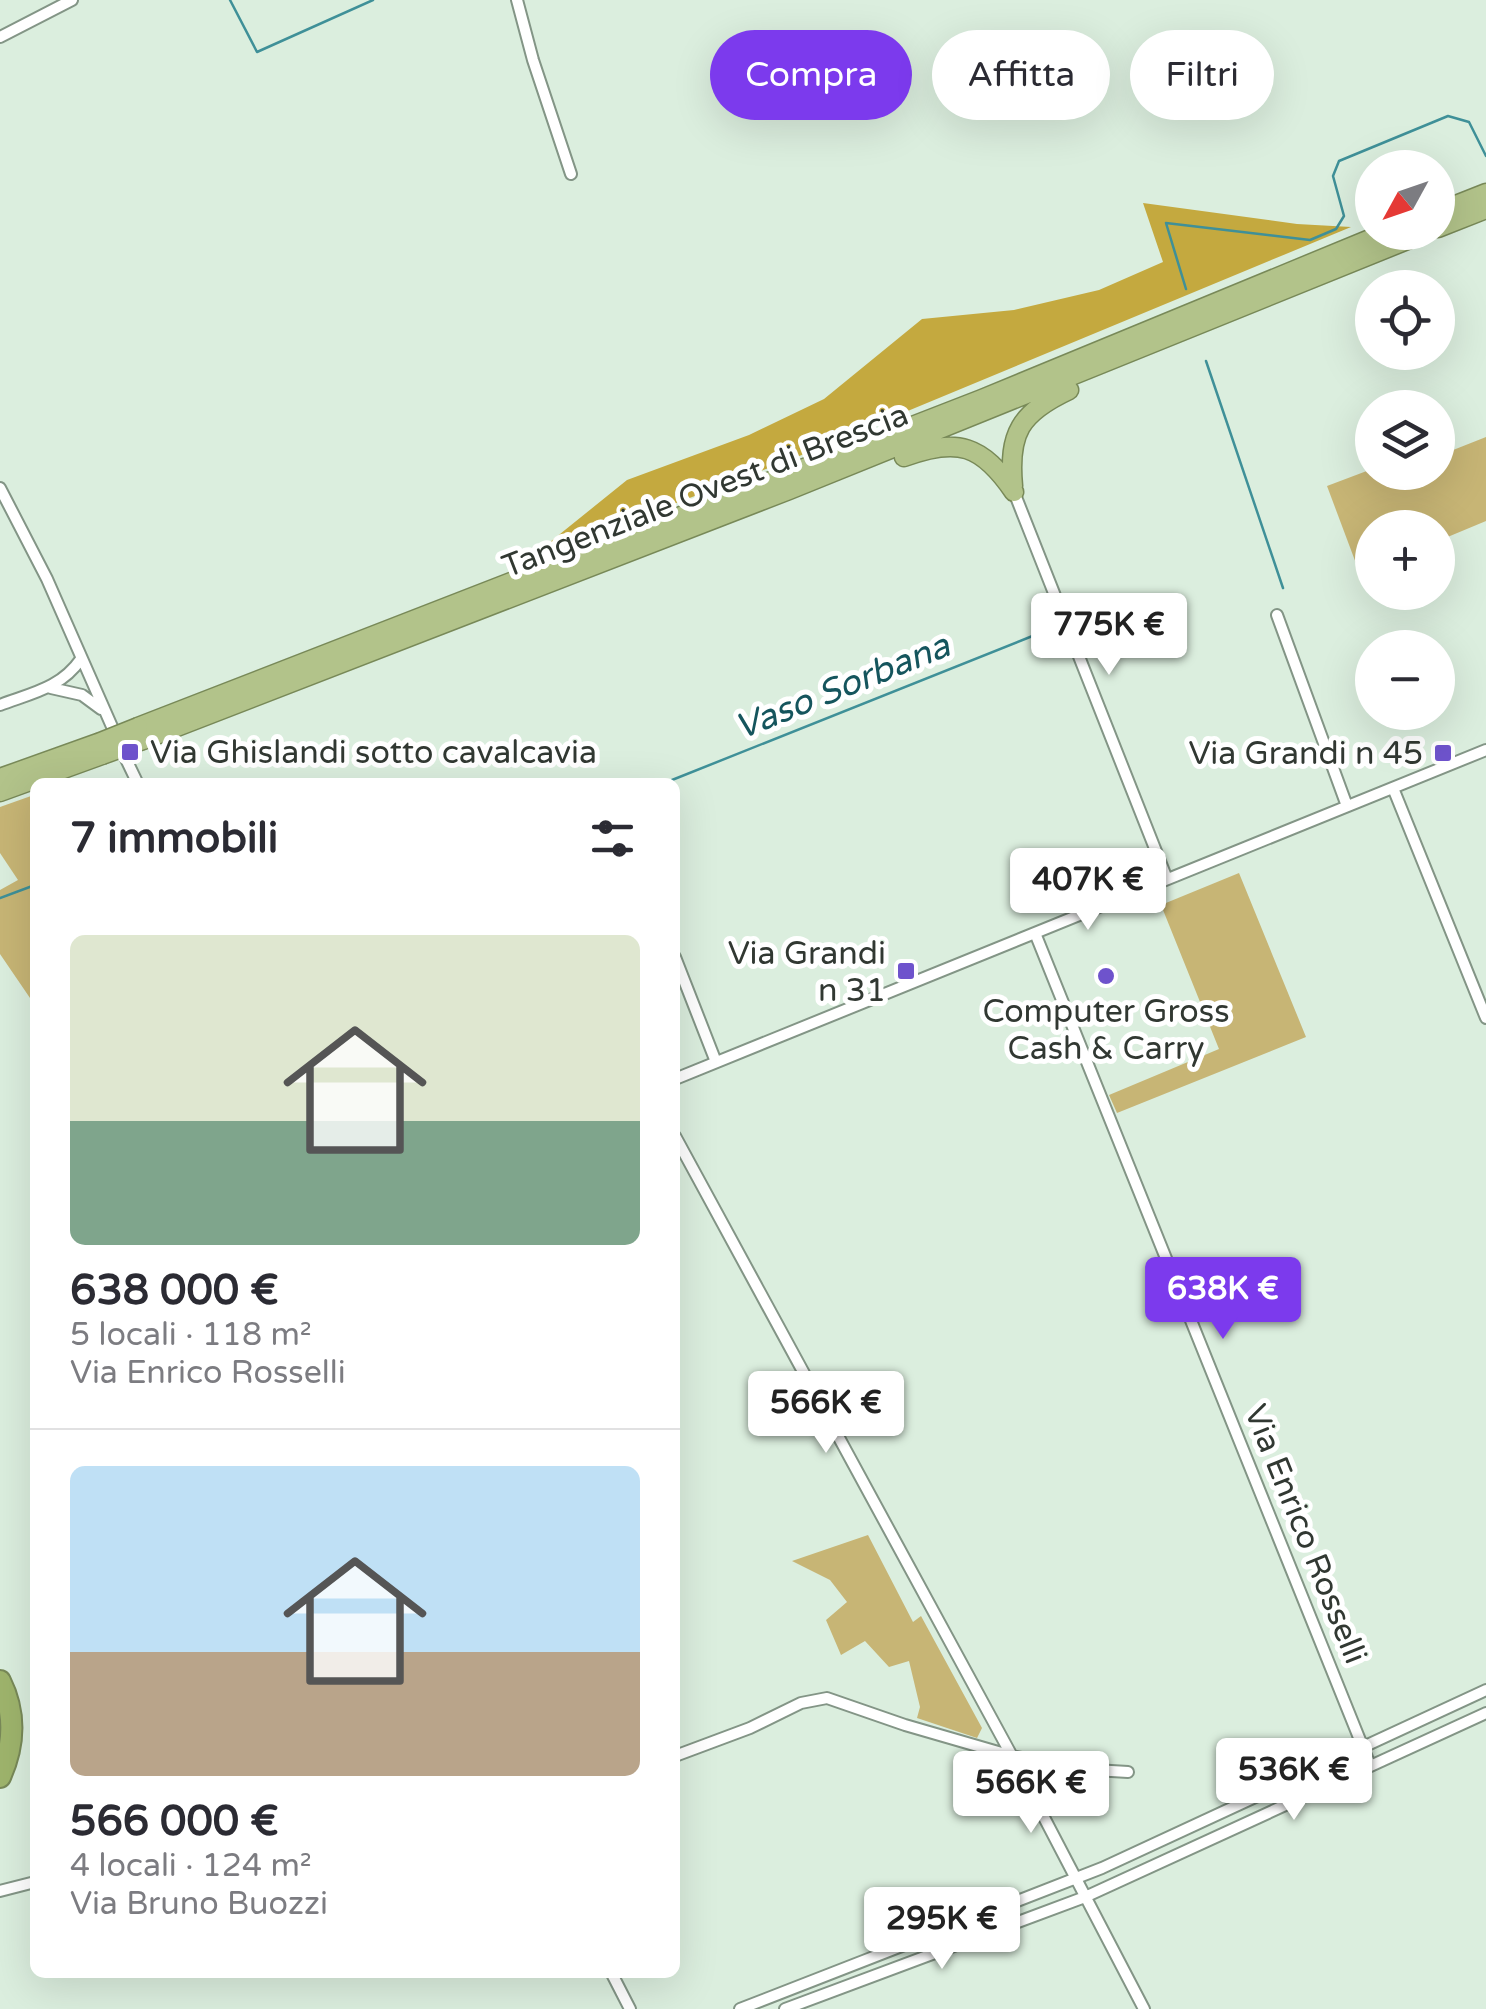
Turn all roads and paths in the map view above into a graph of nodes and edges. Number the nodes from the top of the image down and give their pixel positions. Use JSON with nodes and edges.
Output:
{"nodes":[{"id":1,"x":72,"y":0,"type":"edge"},
{"id":2,"x":517,"y":0,"type":"edge"},
{"id":3,"x":0,"y":36,"type":"edge"},
{"id":4,"x":570,"y":174,"type":"dead end"},
{"id":5,"x":1486,"y":193,"type":"edge"},
{"id":6,"x":1455,"y":205,"type":"edge"},
{"id":7,"x":1486,"y":208,"type":"edge"},
{"id":8,"x":1455,"y":221,"type":"edge"},
{"id":9,"x":1355,"y":245,"type":"edge"},
{"id":10,"x":1383,"y":250,"type":"edge"},
{"id":11,"x":1152,"y":345,"type":"junction"},
{"id":12,"x":0,"y":488,"type":"edge"},
{"id":13,"x":789,"y":490,"type":"junction"},
{"id":14,"x":1014,"y":492,"type":"junction"},
{"id":15,"x":1277,"y":614,"type":"dead end"},
{"id":16,"x":80,"y":659,"type":"junction"},
{"id":17,"x":51,"y":688,"type":"junction"},
{"id":18,"x":0,"y":705,"type":"edge"},
{"id":19,"x":140,"y":733,"type":"junction"},
{"id":20,"x":100,"y":749,"type":"junction"},
{"id":21,"x":1486,"y":750,"type":"edge"},
{"id":22,"x":126,"y":757,"type":"dead end"},
{"id":23,"x":0,"y":778,"type":"edge"},
{"id":24,"x":33,"y":778,"type":"edge"},
{"id":25,"x":135,"y":778,"type":"edge"},
{"id":26,"x":30,"y":779,"type":"edge"},
{"id":27,"x":1393,"y":788,"type":"junction"},
{"id":28,"x":0,"y":792,"type":"edge"},
{"id":29,"x":1348,"y":806,"type":"junction"},
{"id":30,"x":1167,"y":879,"type":"junction"},
{"id":31,"x":1036,"y":933,"type":"junction"},
{"id":32,"x":680,"y":970,"type":"edge"},
{"id":33,"x":1486,"y":1018,"type":"edge"},
{"id":34,"x":716,"y":1062,"type":"junction"},
{"id":35,"x":680,"y":1076,"type":"edge"},
{"id":36,"x":680,"y":1145,"type":"edge"},
{"id":37,"x":0,"y":1682,"type":"edge"},
{"id":38,"x":1486,"y":1690,"type":"edge"},
{"id":39,"x":1486,"y":1713,"type":"edge"},
{"id":40,"x":1365,"y":1747,"type":"junction"},
{"id":41,"x":680,"y":1754,"type":"edge"},
{"id":42,"x":1012,"y":1756,"type":"junction"},
{"id":43,"x":1370,"y":1766,"type":"junction"},
{"id":44,"x":1128,"y":1772,"type":"dead end"},
{"id":45,"x":0,"y":1777,"type":"edge"},
{"id":46,"x":1076,"y":1878,"type":"junction"},
{"id":47,"x":30,"y":1883,"type":"edge"},
{"id":48,"x":0,"y":1891,"type":"edge"},
{"id":49,"x":1085,"y":1897,"type":"junction"},
{"id":50,"x":614,"y":1978,"type":"edge"},
{"id":51,"x":630,"y":2009,"type":"edge"},
{"id":52,"x":740,"y":2009,"type":"edge"},
{"id":53,"x":785,"y":2009,"type":"edge"},
{"id":54,"x":1144,"y":2009,"type":"edge"}],
"edges":[{"from":1,"to":3,"type":"street"},
{"from":2,"to":4,"type":"street"},
{"from":5,"to":6,"type":"highway"},
{"from":7,"to":8,"type":"highway"},
{"from":9,"to":19,"type":"highway","name":"Tangenziale Ovest di Brescia"},
{"from":10,"to":11,"type":"highway","name":"Tangenziale Ovest di Brescia"},
{"from":11,"to":13,"type":"highway","name":"Tangenziale Ovest di Brescia"},
{"from":11,"to":14,"type":"highway"},
{"from":12,"to":16,"type":"street"},
{"from":13,"to":14,"type":"highway"},
{"from":13,"to":19,"type":"highway","name":"Tangenziale Ovest di Brescia"},
{"from":14,"to":30,"type":"street"},
{"from":15,"to":29,"type":"street"},
{"from":16,"to":17,"type":"street"},
{"from":16,"to":17,"type":"street"},
{"from":17,"to":18,"type":"street"},
{"from":19,"to":20,"type":"highway","name":"Tangenziale Ovest di Brescia","bridge":true},
{"from":20,"to":23,"type":"highway","name":"Tangenziale Ovest di Brescia"},
{"from":20,"to":24,"type":"highway","name":"Tangenziale Ovest di Brescia"},
{"from":21,"to":27,"type":"street"},
{"from":22,"to":25,"type":"street"},
{"from":26,"to":28,"type":"highway","name":"Tangenziale Ovest di Brescia"},
{"from":27,"to":29,"type":"street"},
{"from":27,"to":33,"type":"street"},
{"from":29,"to":30,"type":"street"},
{"from":30,"to":31,"type":"street"},
{"from":31,"to":34,"type":"street"},
{"from":31,"to":40,"type":"street","name":"Via Enrico Rosselli"},
{"from":32,"to":34,"type":"street"},
{"from":34,"to":35,"type":"street"},
{"from":36,"to":42,"type":"street"},
{"from":37,"to":45,"type":"highway"},
{"from":38,"to":40,"type":"street"},
{"from":39,"to":43,"type":"street"},
{"from":40,"to":43,"type":"street","name":"Via Enrico Rosselli"},
{"from":40,"to":46,"type":"street"},
{"from":41,"to":42,"type":"street"},
{"from":42,"to":44,"type":"street"},
{"from":42,"to":46,"type":"street"},
{"from":43,"to":49,"type":"street"},
{"from":46,"to":49,"type":"street"},
{"from":46,"to":52,"type":"street"},
{"from":47,"to":48,"type":"street"},
{"from":49,"to":53,"type":"street"},
{"from":49,"to":54,"type":"street"},
{"from":50,"to":51,"type":"street"}]}
